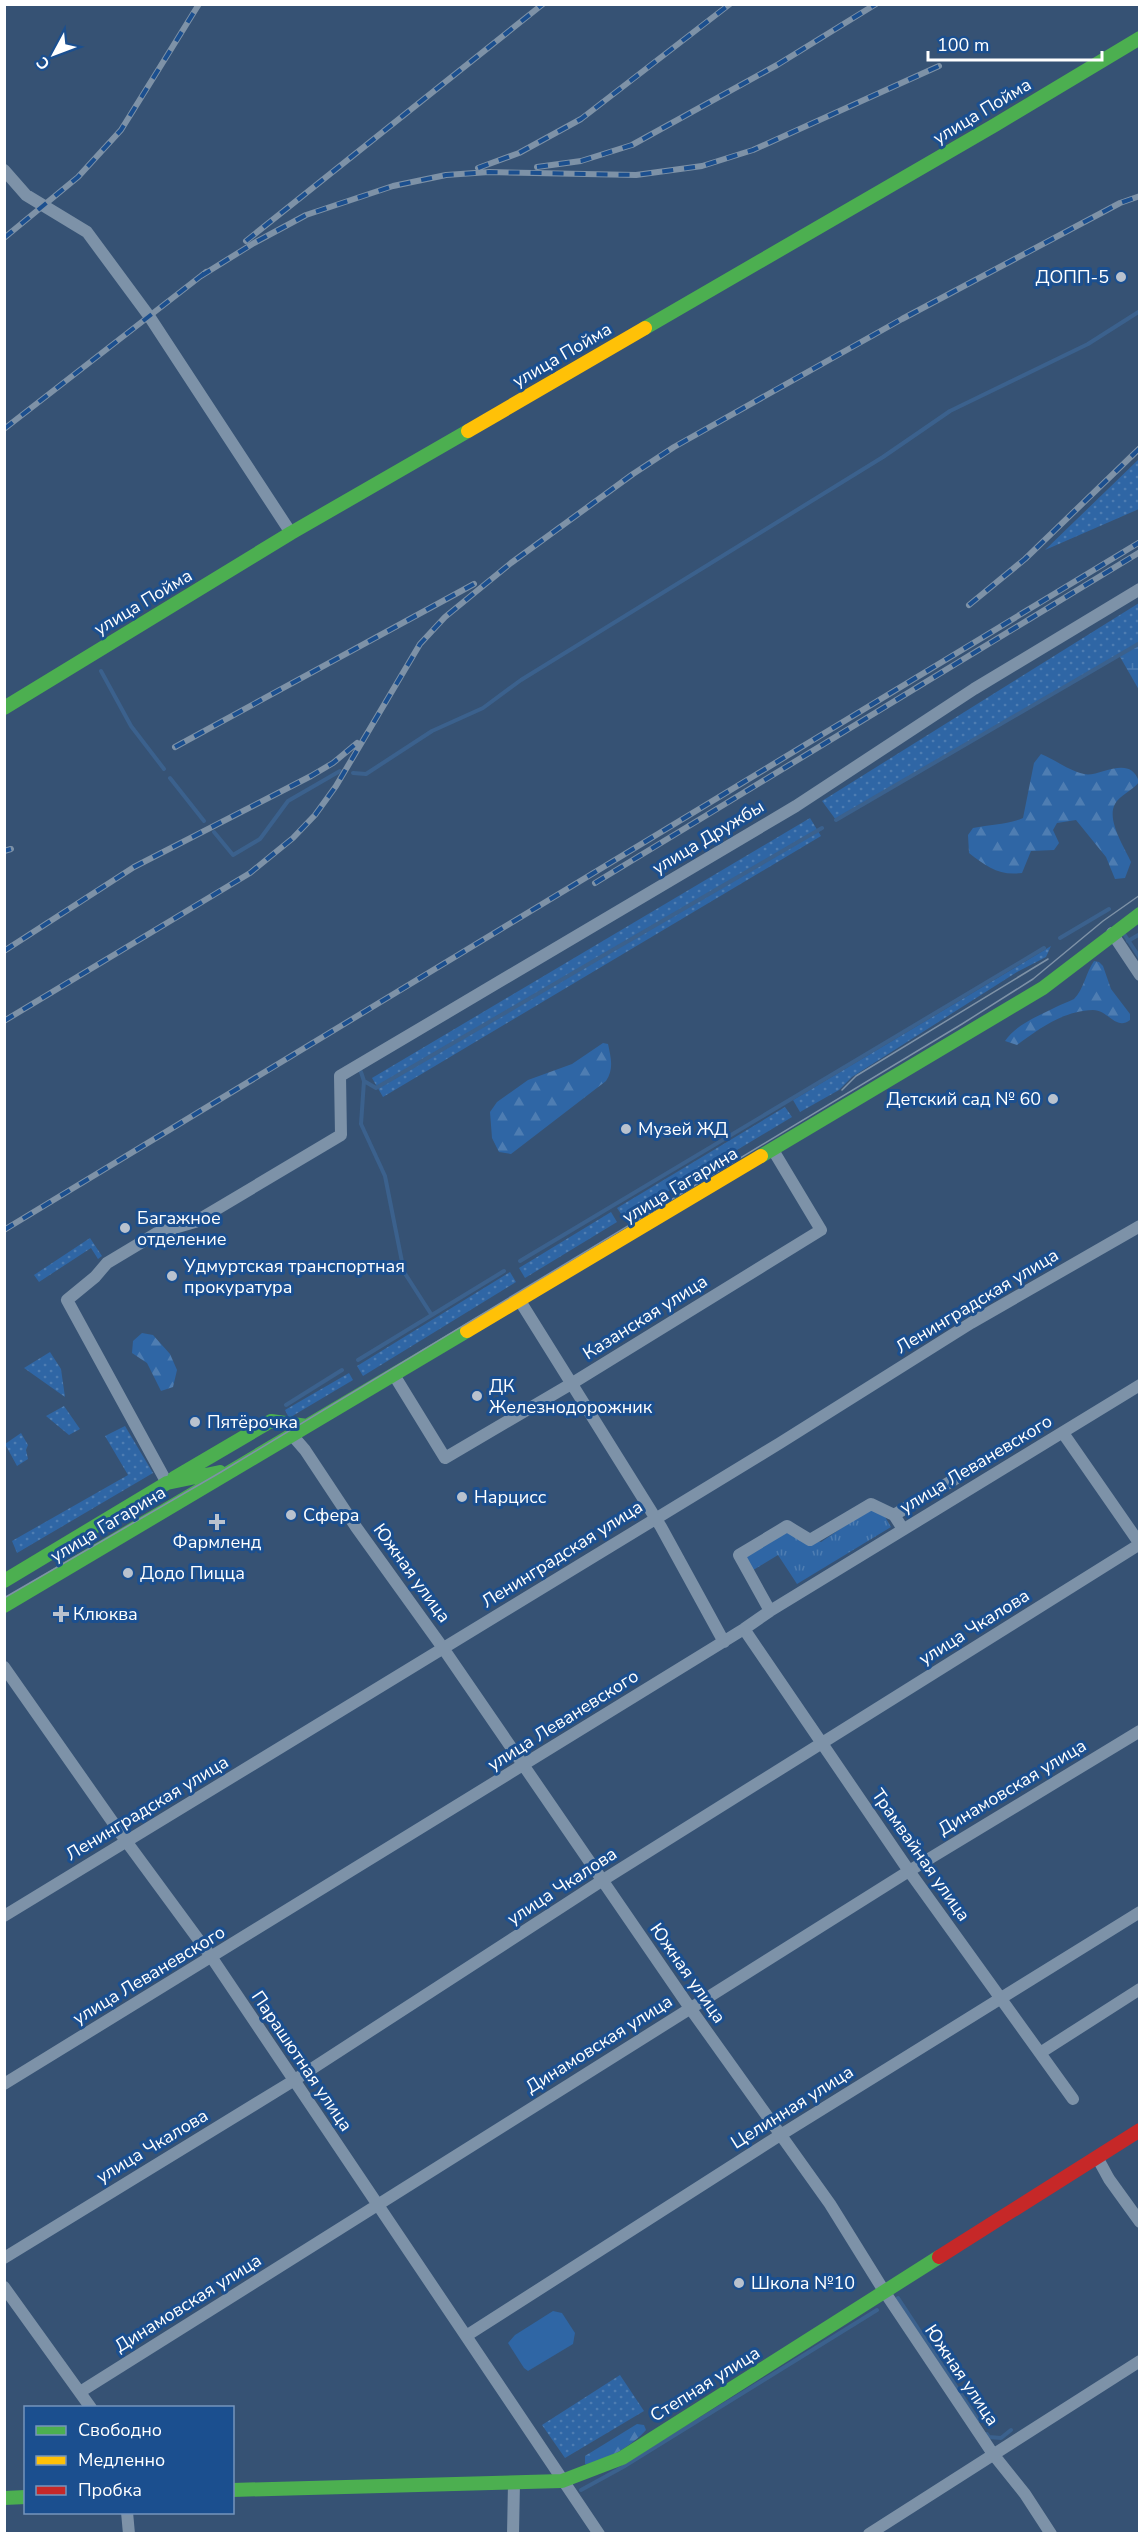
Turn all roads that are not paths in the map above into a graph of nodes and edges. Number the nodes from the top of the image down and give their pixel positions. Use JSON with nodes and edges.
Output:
{"nodes":[{"id":1,"x":1140,"y":38,"type":"edge"},
{"id":2,"x":4,"y":170,"type":"edge"},
{"id":3,"x":291,"y":533,"type":"junction"},
{"id":4,"x":1140,"y":589,"type":"edge"},
{"id":5,"x":4,"y":708,"type":"edge"},
{"id":6,"x":1140,"y":914,"type":"edge"},
{"id":7,"x":1112,"y":933,"type":"junction"},
{"id":8,"x":1140,"y":975,"type":"edge"},
{"id":9,"x":773,"y":1150,"type":"junction"},
{"id":10,"x":1140,"y":1226,"type":"edge"},
{"id":11,"x":520,"y":1301,"type":"junction"},
{"id":12,"x":394,"y":1375,"type":"junction"},
{"id":13,"x":572,"y":1384,"type":"junction"},
{"id":14,"x":1140,"y":1385,"type":"edge"},
{"id":15,"x":307,"y":1426,"type":"junction"},
{"id":16,"x":1063,"y":1433,"type":"junction"},
{"id":17,"x":292,"y":1435,"type":"junction"},
{"id":18,"x":229,"y":1473,"type":"junction"},
{"id":19,"x":955,"y":1479,"type":"dead end"},
{"id":20,"x":166,"y":1483,"type":"junction"},
{"id":21,"x":894,"y":1515,"type":"junction"},
{"id":22,"x":655,"y":1517,"type":"junction"},
{"id":23,"x":903,"y":1530,"type":"junction"},
{"id":24,"x":1140,"y":1544,"type":"edge"},
{"id":25,"x":4,"y":1581,"type":"edge"},
{"id":26,"x":4,"y":1606,"type":"edge"},
{"id":27,"x":770,"y":1611,"type":"junction"},
{"id":28,"x":744,"y":1629,"type":"junction"},
{"id":29,"x":724,"y":1642,"type":"junction"},
{"id":30,"x":443,"y":1648,"type":"junction"},
{"id":31,"x":4,"y":1667,"type":"edge"},
{"id":32,"x":1140,"y":1731,"type":"edge"},
{"id":33,"x":822,"y":1744,"type":"junction"},
{"id":34,"x":524,"y":1765,"type":"junction"},
{"id":35,"x":126,"y":1841,"type":"junction"},
{"id":36,"x":909,"y":1871,"type":"junction"},
{"id":37,"x":603,"y":1880,"type":"junction"},
{"id":38,"x":1140,"y":1912,"type":"edge"},
{"id":39,"x":4,"y":1916,"type":"edge"},
{"id":40,"x":212,"y":1958,"type":"junction"},
{"id":41,"x":1140,"y":1989,"type":"edge"},
{"id":42,"x":1002,"y":2000,"type":"junction"},
{"id":43,"x":690,"y":2008,"type":"junction"},
{"id":44,"x":1040,"y":2053,"type":"junction"},
{"id":45,"x":293,"y":2081,"type":"junction"},
{"id":46,"x":4,"y":2084,"type":"edge"},
{"id":47,"x":1073,"y":2099,"type":"dead end"},
{"id":48,"x":1140,"y":2130,"type":"edge"},
{"id":49,"x":781,"y":2134,"type":"junction"},
{"id":50,"x":1097,"y":2157,"type":"junction"},
{"id":51,"x":377,"y":2206,"type":"junction"},
{"id":52,"x":1140,"y":2222,"type":"edge"},
{"id":53,"x":4,"y":2258,"type":"edge"},
{"id":54,"x":4,"y":2287,"type":"edge"},
{"id":55,"x":884,"y":2291,"type":"junction"},
{"id":56,"x":466,"y":2336,"type":"junction"},
{"id":57,"x":1140,"y":2361,"type":"edge"},
{"id":58,"x":80,"y":2392,"type":"junction"},
{"id":59,"x":90,"y":2406,"type":"edge"},
{"id":60,"x":993,"y":2454,"type":"junction"},
{"id":61,"x":562,"y":2481,"type":"junction"},
{"id":62,"x":514,"y":2482,"type":"junction"},
{"id":63,"x":234,"y":2490,"type":"edge"},
{"id":64,"x":24,"y":2497,"type":"edge"},
{"id":65,"x":4,"y":2498,"type":"edge"},
{"id":66,"x":127,"y":2514,"type":"edge"},
{"id":67,"x":129,"y":2534,"type":"edge"},
{"id":68,"x":513,"y":2534,"type":"edge"},
{"id":69,"x":599,"y":2534,"type":"edge"},
{"id":70,"x":869,"y":2534,"type":"edge"},
{"id":71,"x":1051,"y":2534,"type":"edge"}],
"edges":[{"from":1,"to":3,"type":"main road","name":"улица Пойма"},
{"from":2,"to":3,"type":"street"},
{"from":3,"to":5,"type":"main road","name":"улица Пойма"},
{"from":4,"to":20,"type":"street","name":"улица Дружбы"},
{"from":6,"to":7,"type":"main road","name":"улица Гагарина"},
{"from":7,"to":8,"type":"street"},
{"from":7,"to":9,"type":"main road","name":"улица Гагарина"},
{"from":9,"to":11,"type":"main road","name":"улица Гагарина"},
{"from":9,"to":13,"type":"street","name":"Казанская улица"},
{"from":10,"to":22,"type":"street","name":"Ленинградская улица"},
{"from":11,"to":12,"type":"main road","name":"улица Гагарина"},
{"from":11,"to":13,"type":"street"},
{"from":12,"to":13,"type":"street","name":"Казанская улица"},
{"from":12,"to":15,"type":"main road","name":"улица Гагарина"},
{"from":13,"to":22,"type":"street"},
{"from":14,"to":16,"type":"street","name":"улица Леваневского"},
{"from":15,"to":17,"type":"main road","name":"улица Гагарина"},
{"from":15,"to":20,"type":"main road"},
{"from":16,"to":23,"type":"street","name":"улица Леваневского"},
{"from":16,"to":24,"type":"street"},
{"from":17,"to":18,"type":"main road","name":"улица Гагарина"},
{"from":17,"to":30,"type":"street","name":"Южная улица"},
{"from":18,"to":20,"type":"main road","name":"улица Гагарина"},
{"from":18,"to":26,"type":"main road","name":"улица Гагарина"},
{"from":19,"to":21,"type":"street"},
{"from":20,"to":25,"type":"main road","name":"улица Гагарина"},
{"from":21,"to":23,"type":"street"},
{"from":21,"to":27,"type":"street"},
{"from":22,"to":29,"type":"street"},
{"from":22,"to":30,"type":"street","name":"Ленинградская улица"},
{"from":23,"to":27,"type":"street","name":"улица Леваневского"},
{"from":24,"to":33,"type":"street","name":"улица Чкалова"},
{"from":27,"to":28,"type":"street","name":"улица Леваневского"},
{"from":28,"to":29,"type":"street","name":"улица Леваневского"},
{"from":28,"to":33,"type":"street","name":"Трамвайная улица"},
{"from":29,"to":34,"type":"street","name":"улица Леваневского"},
{"from":30,"to":34,"type":"street","name":"Южная улица"},
{"from":30,"to":35,"type":"street","name":"Ленинградская улица"},
{"from":31,"to":35,"type":"street","name":"Парашютная улица"},
{"from":32,"to":36,"type":"street","name":"Динамовская улица"},
{"from":33,"to":36,"type":"street","name":"Трамвайная улица"},
{"from":33,"to":37,"type":"street","name":"улица Чкалова"},
{"from":34,"to":37,"type":"street","name":"Южная улица"},
{"from":34,"to":40,"type":"street","name":"улица Леваневского"},
{"from":35,"to":39,"type":"street","name":"Ленинградская улица"},
{"from":35,"to":40,"type":"street","name":"Парашютная улица"},
{"from":36,"to":42,"type":"street","name":"Трамвайная улица"},
{"from":36,"to":43,"type":"street","name":"Динамовская улица"},
{"from":37,"to":43,"type":"street","name":"Южная улица"},
{"from":37,"to":45,"type":"street","name":"улица Чкалова"},
{"from":38,"to":42,"type":"street","name":"Целинная улица"},
{"from":40,"to":45,"type":"street","name":"Парашютная улица"},
{"from":40,"to":46,"type":"street","name":"улица Леваневского"},
{"from":41,"to":44,"type":"street"},
{"from":42,"to":44,"type":"street","name":"Трамвайная улица"},
{"from":42,"to":49,"type":"street","name":"Целинная улица"},
{"from":43,"to":49,"type":"street","name":"Южная улица"},
{"from":43,"to":51,"type":"street","name":"Динамовская улица"},
{"from":44,"to":47,"type":"street","name":"Трамвайная улица"},
{"from":45,"to":51,"type":"street","name":"Парашютная улица"},
{"from":45,"to":53,"type":"street","name":"улица Чкалова"},
{"from":48,"to":50,"type":"main road","name":"Степная улица"},
{"from":49,"to":55,"type":"street","name":"Южная улица"},
{"from":49,"to":56,"type":"street","name":"Целинная улица"},
{"from":50,"to":52,"type":"street"},
{"from":50,"to":55,"type":"main road","name":"Степная улица"},
{"from":51,"to":56,"type":"street","name":"Парашютная улица"},
{"from":51,"to":58,"type":"street","name":"Динамовская улица"},
{"from":54,"to":58,"type":"street"},
{"from":55,"to":60,"type":"street","name":"Южная улица"},
{"from":55,"to":61,"type":"main road","name":"Степная улица"},
{"from":56,"to":61,"type":"street","name":"Парашютная улица"},
{"from":57,"to":60,"type":"street"},
{"from":58,"to":59,"type":"street"},
{"from":60,"to":70,"type":"street"},
{"from":60,"to":71,"type":"street","name":"Южная улица"},
{"from":61,"to":62,"type":"main road","name":"Степная улица"},
{"from":61,"to":69,"type":"street","name":"Парашютная улица"},
{"from":62,"to":63,"type":"main road","name":"Степная улица"},
{"from":62,"to":68,"type":"street"},
{"from":64,"to":65,"type":"main road"},
{"from":66,"to":67,"type":"street"}]}
